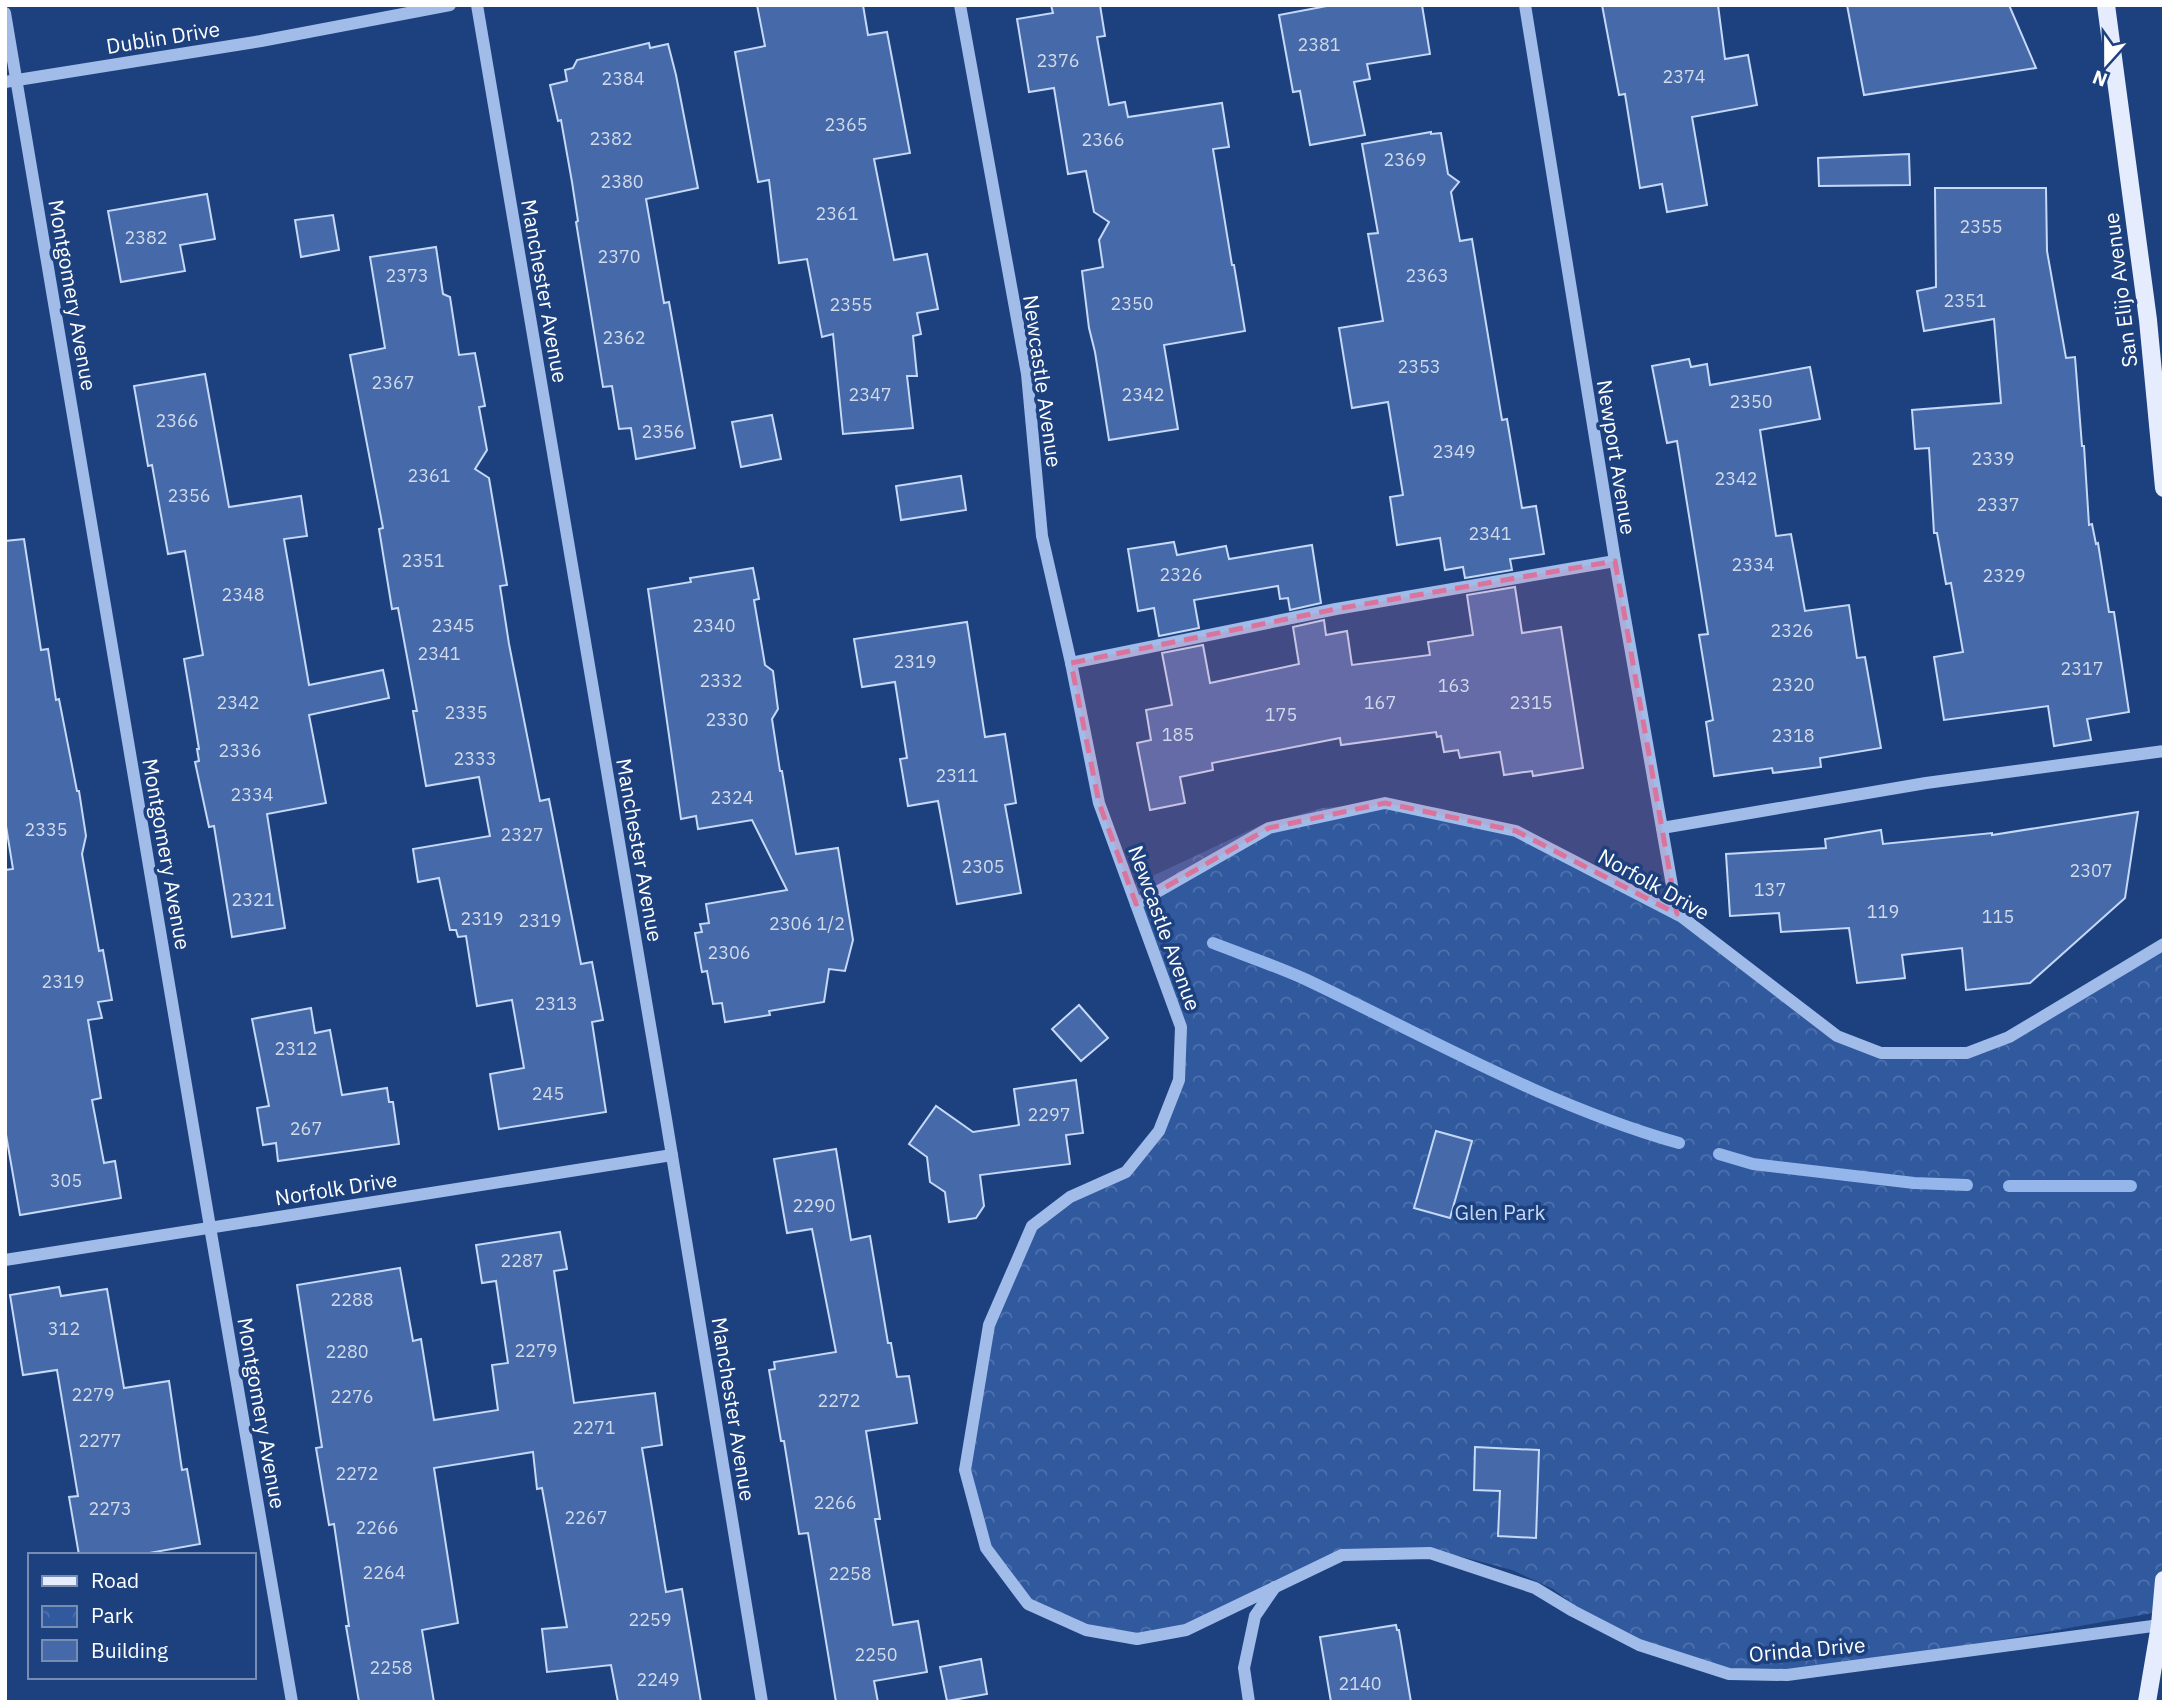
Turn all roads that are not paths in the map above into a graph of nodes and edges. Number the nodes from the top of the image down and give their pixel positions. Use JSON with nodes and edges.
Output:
{"nodes":[{"id":1,"x":450,"y":5,"type":"edge"},
{"id":2,"x":477,"y":5,"type":"edge"},
{"id":3,"x":960,"y":5,"type":"edge"},
{"id":4,"x":1525,"y":5,"type":"edge"},
{"id":5,"x":2106,"y":5,"type":"edge"},
{"id":6,"x":5,"y":13,"type":"edge"},
{"id":7,"x":11,"y":81,"type":"edge"},
{"id":8,"x":2164,"y":488,"type":"edge"},
{"id":9,"x":1615,"y":561,"type":"junction"},
{"id":10,"x":1071,"y":663,"type":"junction"},
{"id":11,"x":2164,"y":751,"type":"edge"},
{"id":12,"x":1662,"y":828,"type":"junction"},
{"id":13,"x":1136,"y":904,"type":"junction"},
{"id":14,"x":1677,"y":914,"type":"junction"},
{"id":15,"x":2164,"y":943,"type":"edge"},
{"id":16,"x":672,"y":1155,"type":"junction"},
{"id":17,"x":210,"y":1227,"type":"junction"},
{"id":18,"x":5,"y":1260,"type":"edge"},
{"id":19,"x":2164,"y":1580,"type":"edge"},
{"id":20,"x":1275,"y":1586,"type":"junction"},
{"id":21,"x":2160,"y":1625,"type":"junction"},
{"id":22,"x":292,"y":1702,"type":"edge"},
{"id":23,"x":762,"y":1702,"type":"edge"},
{"id":24,"x":1249,"y":1702,"type":"edge"},
{"id":25,"x":2147,"y":1702,"type":"edge"}],
"edges":[{"from":1,"to":7,"type":"street","name":"Dublin Drive"},
{"from":2,"to":16,"type":"street","name":"Manchester Avenue"},
{"from":3,"to":10,"type":"street","name":"Newcastle Avenue"},
{"from":4,"to":9,"type":"street","name":"Newport Avenue"},
{"from":5,"to":8,"type":"main road","name":"San Elijo Avenue"},
{"from":6,"to":7,"type":"street","name":"Montgomery Avenue"},
{"from":7,"to":17,"type":"street","name":"Montgomery Avenue"},
{"from":9,"to":10,"type":"street"},
{"from":9,"to":12,"type":"street","name":"Newport Avenue"},
{"from":10,"to":13,"type":"street","name":"Newcastle Avenue"},
{"from":11,"to":12,"type":"street"},
{"from":12,"to":14,"type":"street","name":"Newport Avenue"},
{"from":13,"to":14,"type":"street","name":"Norfolk Drive"},
{"from":13,"to":20,"type":"street","name":"Newcastle Avenue"},
{"from":14,"to":15,"type":"street","name":"Norfolk Drive"},
{"from":16,"to":17,"type":"street","name":"Norfolk Drive"},
{"from":16,"to":23,"type":"street","name":"Manchester Avenue"},
{"from":17,"to":18,"type":"street","name":"Norfolk Drive"},
{"from":17,"to":22,"type":"street","name":"Montgomery Avenue"},
{"from":19,"to":21,"type":"main road"},
{"from":20,"to":21,"type":"street","name":"Orinda Drive"},
{"from":20,"to":24,"type":"street"},
{"from":21,"to":25,"type":"main road"}]}
